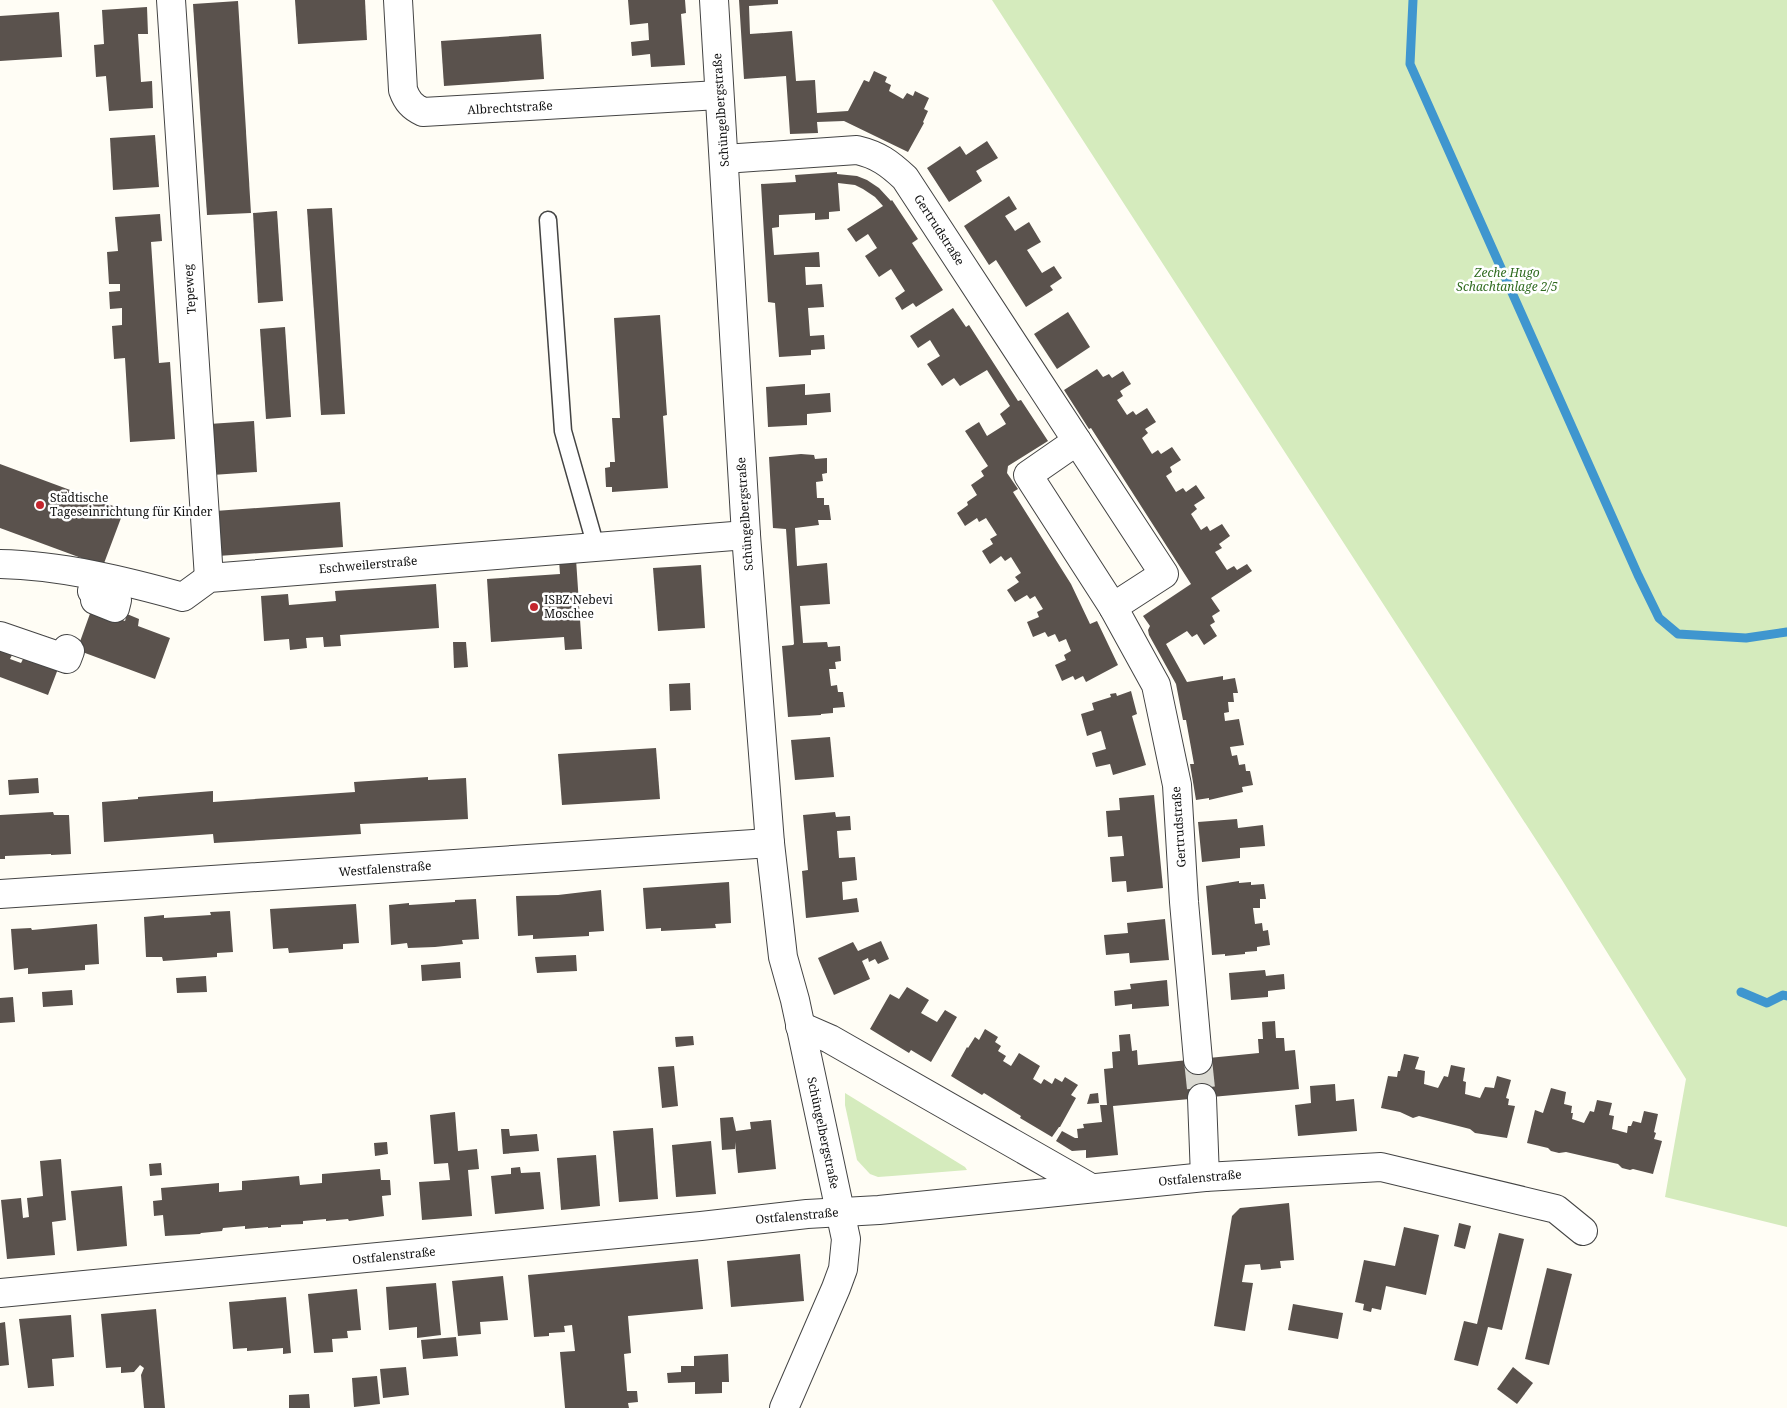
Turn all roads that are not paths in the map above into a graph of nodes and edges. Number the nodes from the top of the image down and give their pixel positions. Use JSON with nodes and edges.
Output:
{"nodes":[{"id":1,"x":171,"y":0,"type":"edge"},
{"id":2,"x":398,"y":0,"type":"edge"},
{"id":3,"x":714,"y":0,"type":"edge"},
{"id":4,"x":719,"y":96,"type":"junction"},
{"id":5,"x":724,"y":158,"type":"junction"},
{"id":6,"x":548,"y":220,"type":"dead end"},
{"id":7,"x":1077,"y":441,"type":"junction"},
{"id":8,"x":746,"y":535,"type":"junction"},
{"id":9,"x":596,"y":547,"type":"junction"},
{"id":10,"x":0,"y":564,"type":"edge"},
{"id":11,"x":209,"y":578,"type":"junction"},
{"id":12,"x":1113,"y":607,"type":"junction"},
{"id":13,"x":0,"y":636,"type":"edge"},
{"id":14,"x":67,"y":649,"type":"dead end"},
{"id":15,"x":770,"y":843,"type":"junction"},
{"id":16,"x":0,"y":894,"type":"edge"},
{"id":17,"x":800,"y":1026,"type":"junction"},
{"id":18,"x":1198,"y":1060,"type":"tunnel mouth"},
{"id":19,"x":1202,"y":1098,"type":"tunnel mouth"},
{"id":20,"x":1205,"y":1177,"type":"junction"},
{"id":21,"x":1091,"y":1188,"type":"junction"},
{"id":22,"x":840,"y":1212,"type":"junction"},
{"id":23,"x":1583,"y":1231,"type":"dead end"},
{"id":24,"x":0,"y":1293,"type":"edge"},
{"id":25,"x":784,"y":1408,"type":"edge"}],
"edges":[{"from":1,"to":11,"type":"street","name":"Tepeweg"},
{"from":2,"to":4,"type":"street","name":"Albrechtstraße"},
{"from":3,"to":4,"type":"street","name":"Schüngelbergstraße"},
{"from":4,"to":5,"type":"street","name":"Schüngelbergstraße"},
{"from":5,"to":7,"type":"street","name":"Gertrudstraße"},
{"from":5,"to":8,"type":"street","name":"Schüngelbergstraße"},
{"from":6,"to":9,"type":"lane"},
{"from":7,"to":12,"type":"street","name":"Gertrudstraße"},
{"from":7,"to":12,"type":"street","name":"Gertrudstraße"},
{"from":8,"to":9,"type":"street","name":"Eschweilerstraße"},
{"from":8,"to":15,"type":"street","name":"Schüngelbergstraße"},
{"from":9,"to":11,"type":"street","name":"Eschweilerstraße"},
{"from":10,"to":11,"type":"street"},
{"from":12,"to":18,"type":"street","name":"Gertrudstraße"},
{"from":13,"to":14,"type":"street"},
{"from":15,"to":16,"type":"street","name":"Westfalenstraße"},
{"from":15,"to":17,"type":"street","name":"Schüngelbergstraße"},
{"from":17,"to":21,"type":"street"},
{"from":17,"to":22,"type":"street","name":"Schüngelbergstraße"},
{"from":19,"to":20,"type":"street"},
{"from":20,"to":21,"type":"street","name":"Ostfalenstraße"},
{"from":20,"to":23,"type":"street","name":"Ostfalenstraße"},
{"from":21,"to":22,"type":"street","name":"Ostfalenstraße"},
{"from":22,"to":24,"type":"street","name":"Ostfalenstraße"},
{"from":22,"to":25,"type":"street","name":"Schüngelbergstraße"}]}
